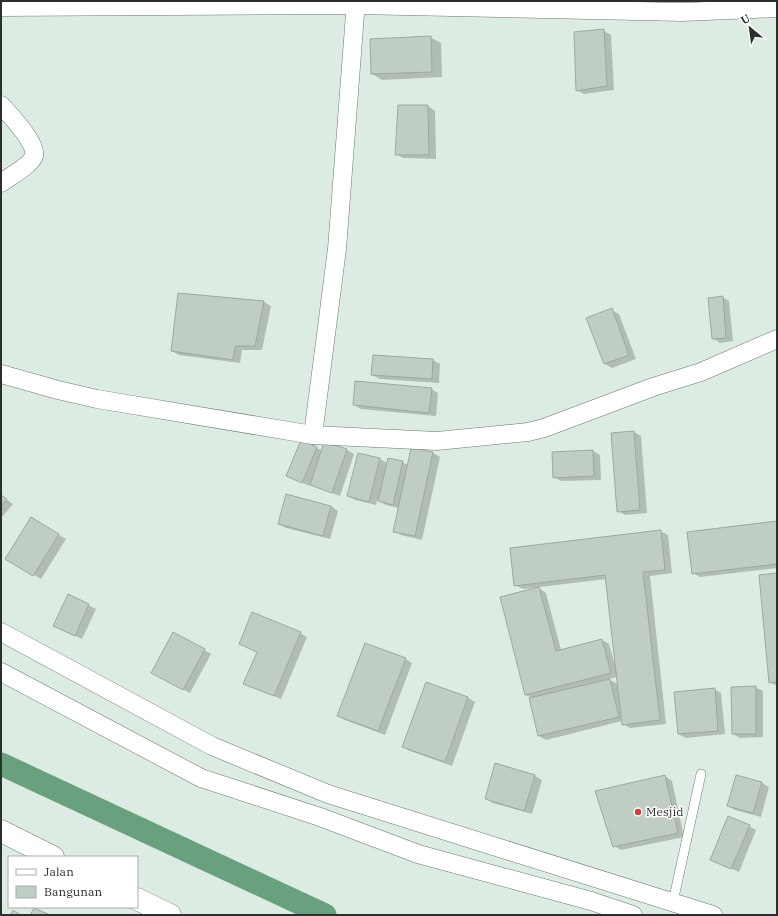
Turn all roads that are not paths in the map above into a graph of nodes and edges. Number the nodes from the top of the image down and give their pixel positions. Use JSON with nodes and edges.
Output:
{"nodes":[{"id":1,"x":356,"y":3,"type":"edge"},
{"id":2,"x":1,"y":7,"type":"edge"},
{"id":3,"x":777,"y":8,"type":"edge"},
{"id":4,"x":1,"y":105,"type":"edge"},
{"id":5,"x":1,"y":183,"type":"edge"},
{"id":6,"x":777,"y":339,"type":"edge"},
{"id":7,"x":1,"y":374,"type":"edge"},
{"id":8,"x":314,"y":435,"type":"junction"},
{"id":9,"x":1,"y":632,"type":"edge"},
{"id":10,"x":1,"y":672,"type":"edge"},
{"id":11,"x":701,"y":774,"type":"dead end"},
{"id":12,"x":328,"y":794,"type":"junction"},
{"id":13,"x":320,"y":817,"type":"junction"},
{"id":14,"x":1,"y":831,"type":"edge"},
{"id":15,"x":51,"y":856,"type":"edge"},
{"id":16,"x":138,"y":900,"type":"edge"},
{"id":17,"x":679,"y":907,"type":"edge"},
{"id":18,"x":163,"y":913,"type":"edge"},
{"id":19,"x":633,"y":915,"type":"edge"},
{"id":20,"x":713,"y":915,"type":"edge"}],
"edges":[{"from":1,"to":2,"type":"street"},
{"from":1,"to":3,"type":"street"},
{"from":1,"to":8,"type":"street"},
{"from":4,"to":5,"type":"street"},
{"from":6,"to":8,"type":"street"},
{"from":7,"to":8,"type":"street"},
{"from":9,"to":12,"type":"street"},
{"from":10,"to":13,"type":"street"},
{"from":11,"to":17,"type":"lane"},
{"from":12,"to":13,"type":"street"},
{"from":12,"to":17,"type":"street"},
{"from":13,"to":19,"type":"street"},
{"from":14,"to":15,"type":"highway"},
{"from":16,"to":18,"type":"highway"},
{"from":17,"to":20,"type":"street"}]}
